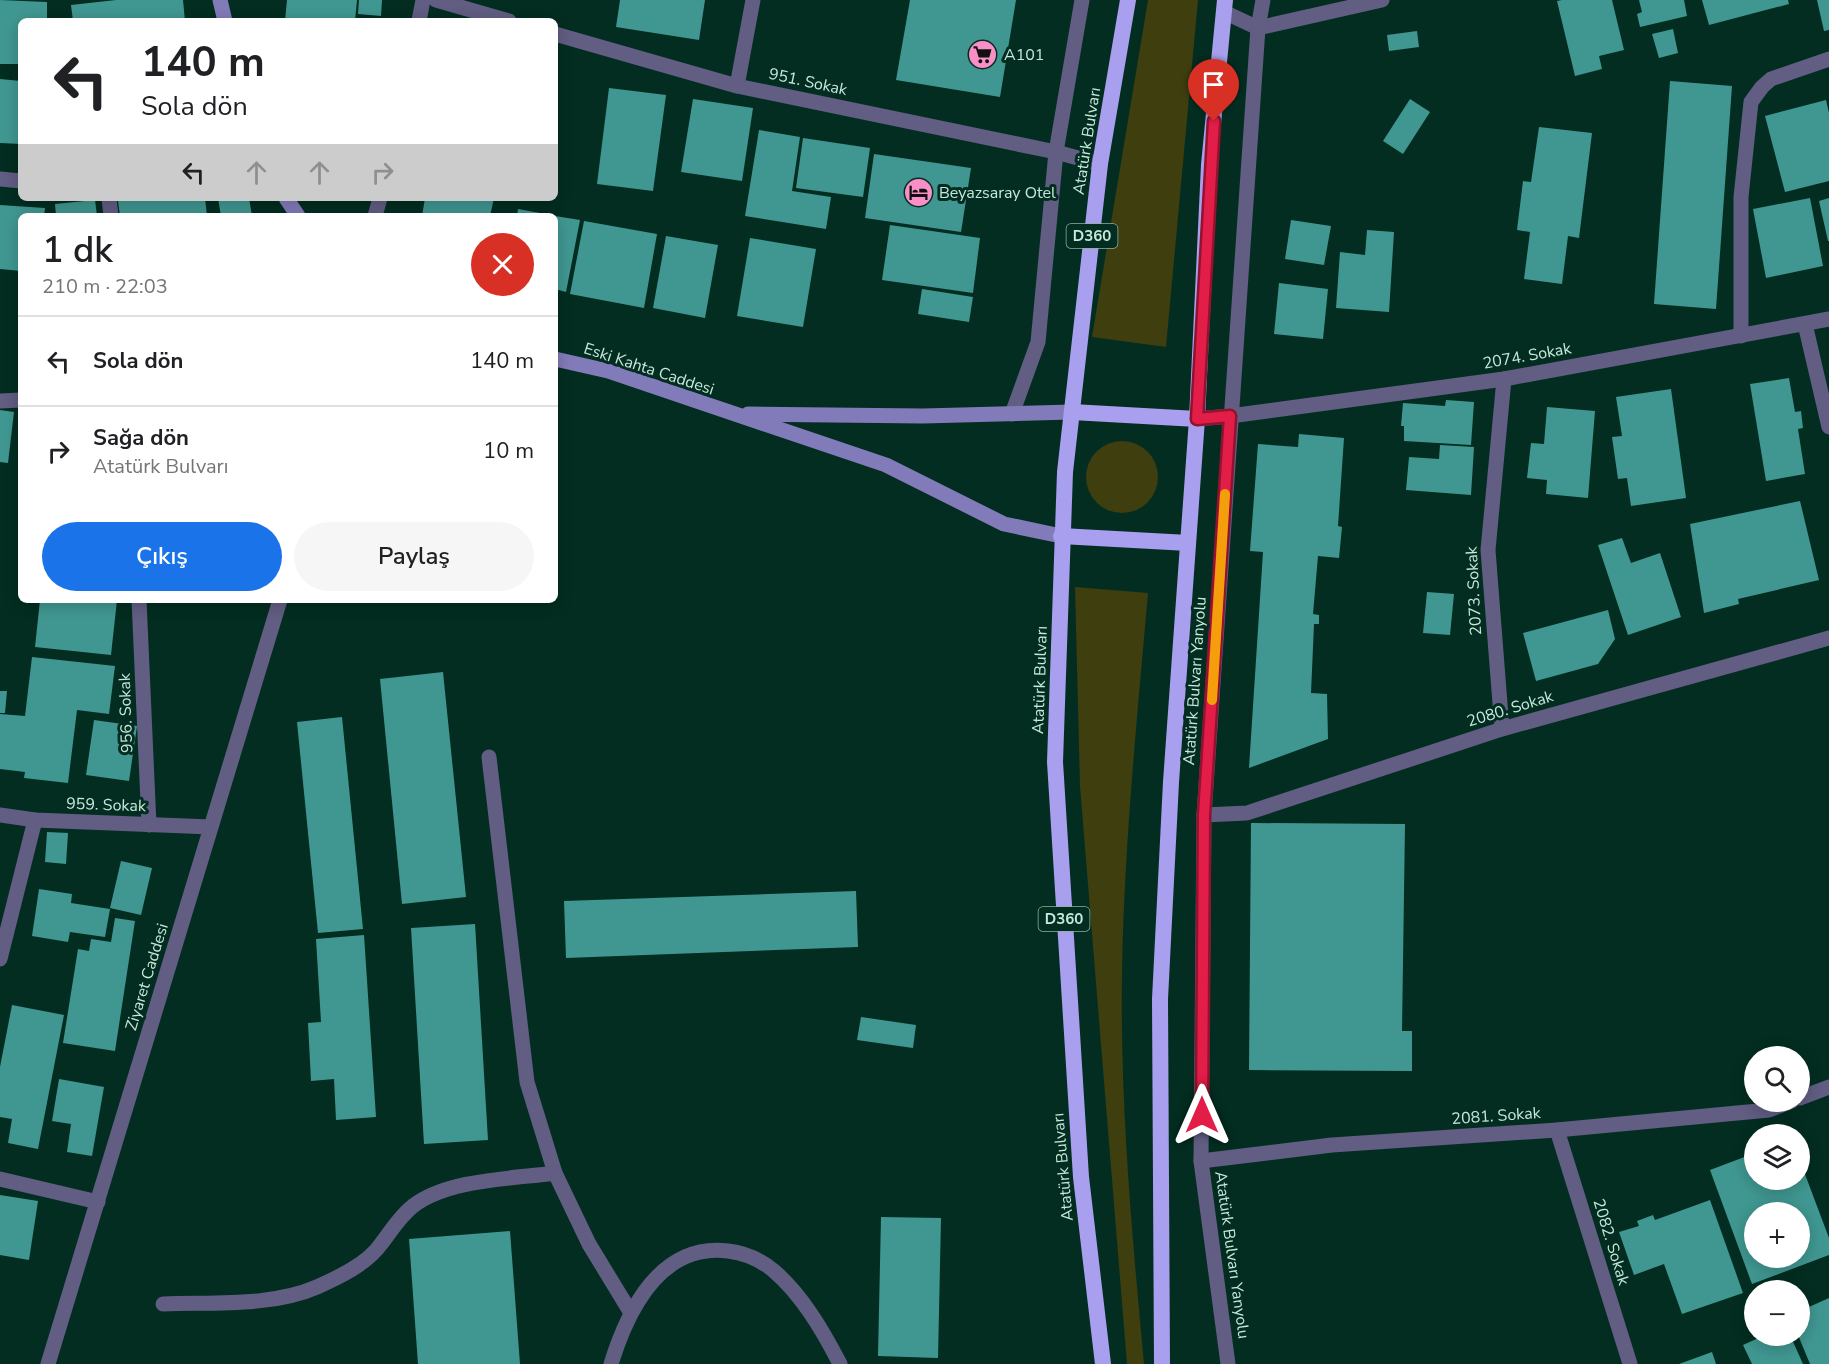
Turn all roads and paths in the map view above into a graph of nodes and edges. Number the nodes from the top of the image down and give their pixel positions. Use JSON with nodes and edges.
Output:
{"nodes":[{"id":1,"x":220,"y":0,"type":"edge"},
{"id":2,"x":423,"y":0,"type":"edge"},
{"id":3,"x":436,"y":0,"type":"edge"},
{"id":4,"x":753,"y":0,"type":"edge"},
{"id":5,"x":1082,"y":0,"type":"edge"},
{"id":6,"x":1128,"y":0,"type":"edge"},
{"id":7,"x":1263,"y":0,"type":"edge"},
{"id":8,"x":1382,"y":0,"type":"edge"},
{"id":9,"x":1225,"y":6,"type":"edge"},
{"id":10,"x":224,"y":18,"type":"edge"},
{"id":11,"x":420,"y":18,"type":"edge"},
{"id":12,"x":499,"y":18,"type":"edge"},
{"id":13,"x":1258,"y":28,"type":"junction"},
{"id":14,"x":558,"y":35,"type":"edge"},
{"id":15,"x":1829,"y":59,"type":"edge"},
{"id":16,"x":737,"y":86,"type":"junction"},
{"id":17,"x":1056,"y":152,"type":"junction"},
{"id":18,"x":1100,"y":164,"type":"junction"},
{"id":19,"x":0,"y":179,"type":"edge"},
{"id":20,"x":18,"y":181,"type":"edge"},
{"id":21,"x":1829,"y":319,"type":"edge"},
{"id":22,"x":1805,"y":324,"type":"junction"},
{"id":23,"x":1741,"y":336,"type":"junction"},
{"id":24,"x":558,"y":360,"type":"edge"},
{"id":25,"x":1503,"y":379,"type":"junction"},
{"id":26,"x":18,"y":400,"type":"edge"},
{"id":27,"x":0,"y":401,"type":"edge"},
{"id":28,"x":1072,"y":412,"type":"junction"},
{"id":29,"x":731,"y":414,"type":"junction"},
{"id":30,"x":1012,"y":414,"type":"junction"},
{"id":31,"x":1230,"y":416,"type":"junction"},
{"id":32,"x":1197,"y":419,"type":"junction"},
{"id":33,"x":1829,"y":427,"type":"edge"},
{"id":34,"x":1061,"y":536,"type":"junction"},
{"id":35,"x":1188,"y":543,"type":"junction"},
{"id":36,"x":139,"y":603,"type":"edge"},
{"id":37,"x":279,"y":603,"type":"edge"},
{"id":38,"x":1829,"y":638,"type":"edge"},
{"id":39,"x":1502,"y":729,"type":"junction"},
{"id":40,"x":489,"y":757,"type":"dead end"},
{"id":41,"x":0,"y":815,"type":"edge"},
{"id":42,"x":1204,"y":815,"type":"junction"},
{"id":43,"x":35,"y":820,"type":"junction"},
{"id":44,"x":149,"y":825,"type":"junction"},
{"id":45,"x":211,"y":827,"type":"junction"},
{"id":46,"x":0,"y":959,"type":"edge"},
{"id":47,"x":1829,"y":1087,"type":"edge"},
{"id":48,"x":1810,"y":1094,"type":"edge"},
{"id":49,"x":1747,"y":1112,"type":"edge"},
{"id":50,"x":1557,"y":1130,"type":"junction"},
{"id":51,"x":1201,"y":1161,"type":"junction"},
{"id":52,"x":555,"y":1173,"type":"junction"},
{"id":53,"x":0,"y":1179,"type":"edge"},
{"id":54,"x":98,"y":1202,"type":"junction"},
{"id":55,"x":163,"y":1304,"type":"dead end"},
{"id":56,"x":631,"y":1313,"type":"junction"},
{"id":57,"x":48,"y":1364,"type":"edge"},
{"id":58,"x":611,"y":1364,"type":"edge"},
{"id":59,"x":840,"y":1364,"type":"edge"},
{"id":60,"x":1103,"y":1364,"type":"edge"},
{"id":61,"x":1162,"y":1364,"type":"edge"},
{"id":62,"x":1228,"y":1364,"type":"edge"},
{"id":63,"x":1630,"y":1364,"type":"edge"}],
"edges":[{"from":1,"to":10,"type":"main road"},
{"from":2,"to":11,"type":"street"},
{"from":3,"to":12,"type":"street"},
{"from":4,"to":16,"type":"street"},
{"from":5,"to":17,"type":"street"},
{"from":6,"to":18,"type":"highway","name":"Atatürk Bulvarı","number":"D360"},
{"from":7,"to":13,"type":"street","name":"Atatürk Bulvarı Yanyolu"},
{"from":8,"to":13,"type":"street"},
{"from":9,"to":13,"type":"street"},
{"from":9,"to":32,"type":"highway"},
{"from":13,"to":31,"type":"street","name":"Atatürk Bulvarı Yanyolu"},
{"from":14,"to":16,"type":"street","name":"951. Sokak"},
{"from":15,"to":23,"type":"street"},
{"from":16,"to":17,"type":"street","name":"951. Sokak"},
{"from":17,"to":18,"type":"street","name":"951. Sokak"},
{"from":17,"to":30,"type":"street"},
{"from":18,"to":28,"type":"highway","name":"Atatürk Bulvarı","number":"D360"},
{"from":19,"to":20,"type":"street"},
{"from":21,"to":22,"type":"street","name":"2074. Sokak"},
{"from":22,"to":23,"type":"street","name":"2074. Sokak"},
{"from":22,"to":33,"type":"street"},
{"from":23,"to":25,"type":"street","name":"2074. Sokak"},
{"from":24,"to":29,"type":"main road","name":"Eski Kahta Caddesi"},
{"from":25,"to":31,"type":"street","name":"2074. Sokak"},
{"from":25,"to":39,"type":"street","name":"2073. Sokak"},
{"from":26,"to":27,"type":"street"},
{"from":28,"to":30,"type":"main road"},
{"from":28,"to":32,"type":"highway"},
{"from":28,"to":34,"type":"highway","name":"Atatürk Bulvarı","number":"D360"},
{"from":29,"to":30,"type":"main road"},
{"from":29,"to":34,"type":"main road","name":"Eski Kahta Caddesi"},
{"from":31,"to":32,"type":"street","name":"2074. Sokak"},
{"from":31,"to":42,"type":"street","name":"Atatürk Bulvarı Yanyolu"},
{"from":32,"to":35,"type":"highway"},
{"from":34,"to":35,"type":"highway"},
{"from":34,"to":60,"type":"highway","name":"Atatürk Bulvarı","number":"D360"},
{"from":35,"to":61,"type":"highway"},
{"from":36,"to":44,"type":"street","name":"956. Sokak"},
{"from":37,"to":45,"type":"street","name":"Ziyaret Caddesi"},
{"from":38,"to":39,"type":"street","name":"2080. Sokak"},
{"from":39,"to":42,"type":"street","name":"2080. Sokak"},
{"from":40,"to":52,"type":"street"},
{"from":41,"to":43,"type":"street","name":"959. Sokak"},
{"from":42,"to":51,"type":"street","name":"Atatürk Bulvarı Yanyolu"},
{"from":43,"to":44,"type":"street","name":"959. Sokak"},
{"from":43,"to":46,"type":"street"},
{"from":44,"to":45,"type":"street","name":"959. Sokak"},
{"from":45,"to":54,"type":"street","name":"Ziyaret Caddesi"},
{"from":47,"to":48,"type":"street"},
{"from":49,"to":50,"type":"street","name":"2081. Sokak"},
{"from":50,"to":51,"type":"street","name":"2081. Sokak"},
{"from":50,"to":63,"type":"street","name":"2082. Sokak"},
{"from":51,"to":62,"type":"street","name":"Atatürk Bulvarı Yanyolu"},
{"from":52,"to":55,"type":"street"},
{"from":52,"to":56,"type":"street"},
{"from":53,"to":54,"type":"street"},
{"from":54,"to":57,"type":"street","name":"Ziyaret Caddesi"},
{"from":56,"to":58,"type":"street"},
{"from":56,"to":59,"type":"street"}]}
